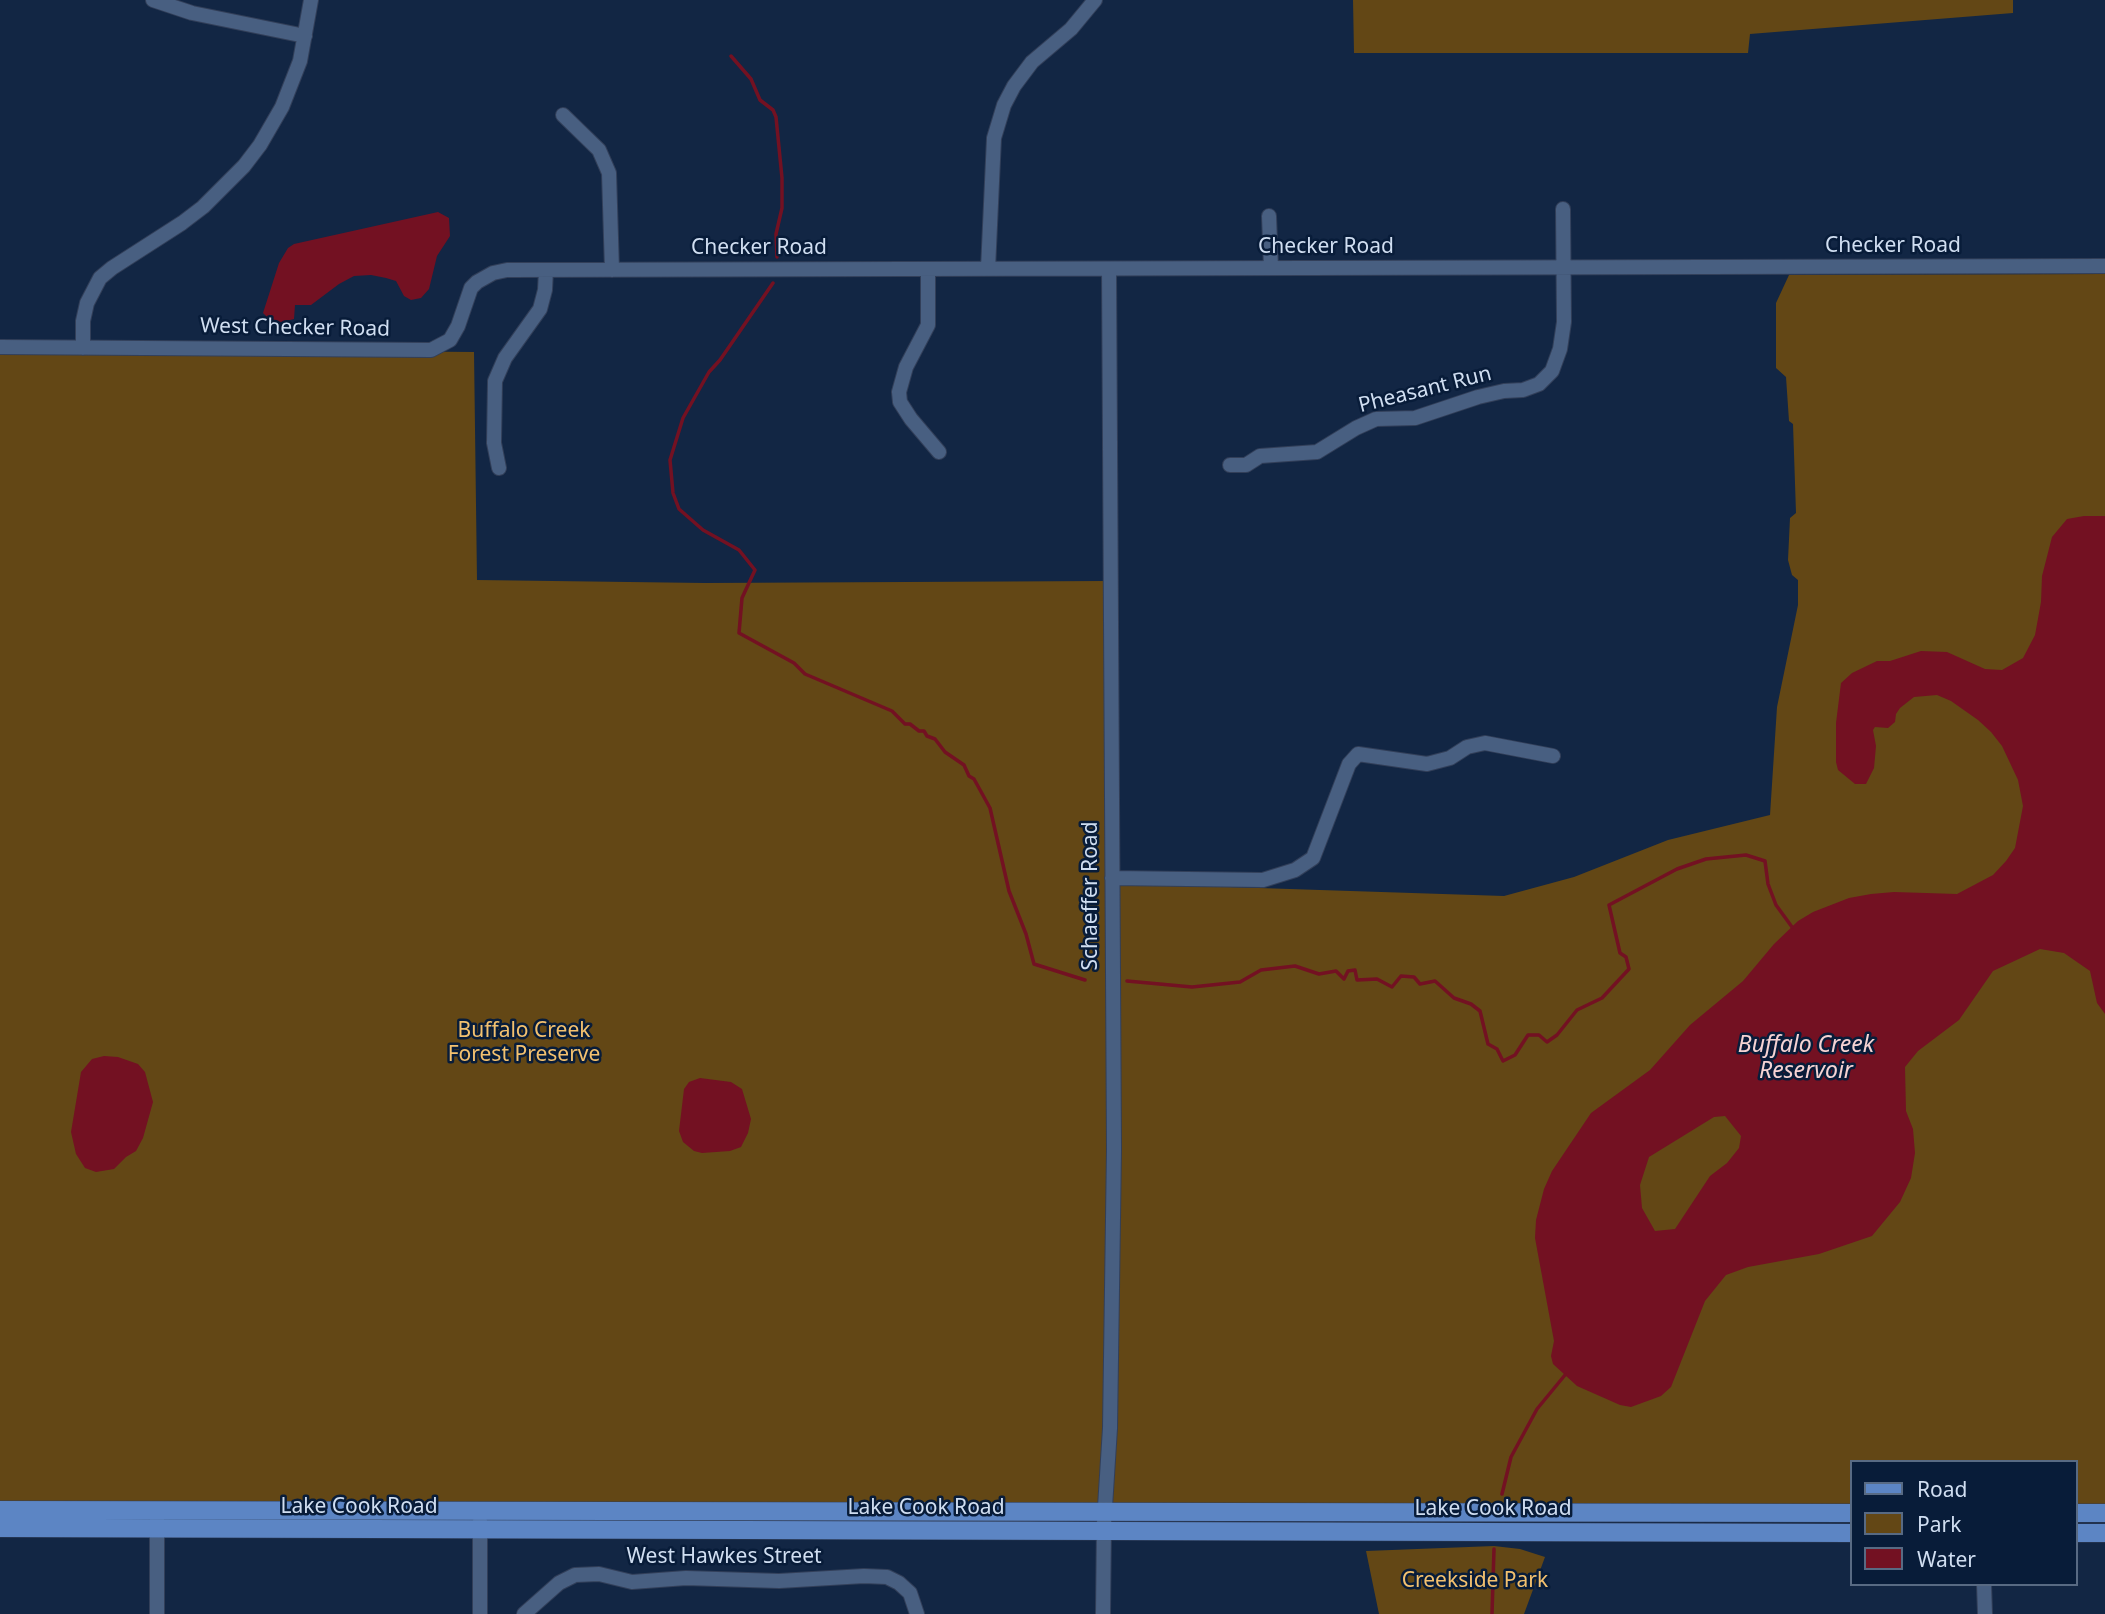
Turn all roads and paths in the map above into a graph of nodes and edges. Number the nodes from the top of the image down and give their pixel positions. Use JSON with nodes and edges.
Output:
{"nodes":[{"id":1,"x":153,"y":0,"type":"edge"},
{"id":2,"x":311,"y":0,"type":"edge"},
{"id":3,"x":1094,"y":0,"type":"edge"},
{"id":4,"x":304,"y":36,"type":"junction"},
{"id":5,"x":562,"y":115,"type":"dead end"},
{"id":6,"x":1563,"y":209,"type":"dead end"},
{"id":7,"x":1269,"y":216,"type":"dead end"},
{"id":8,"x":2105,"y":266,"type":"edge"},
{"id":9,"x":1564,"y":267,"type":"junction"},
{"id":10,"x":1271,"y":268,"type":"junction"},
{"id":11,"x":928,"y":269,"type":"junction"},
{"id":12,"x":988,"y":269,"type":"junction"},
{"id":13,"x":1109,"y":269,"type":"junction"},
{"id":14,"x":547,"y":270,"type":"junction"},
{"id":15,"x":611,"y":270,"type":"junction"},
{"id":16,"x":0,"y":347,"type":"edge"},
{"id":17,"x":83,"y":348,"type":"junction"},
{"id":18,"x":939,"y":452,"type":"dead end"},
{"id":19,"x":1230,"y":465,"type":"dead end"},
{"id":20,"x":499,"y":468,"type":"dead end"},
{"id":21,"x":1553,"y":756,"type":"dead end"},
{"id":22,"x":1112,"y":878,"type":"junction"},
{"id":23,"x":0,"y":1510,"type":"edge"},
{"id":24,"x":480,"y":1512,"type":"junction"},
{"id":25,"x":1850,"y":1513,"type":"edge"},
{"id":26,"x":2077,"y":1513,"type":"edge"},
{"id":27,"x":2105,"y":1513,"type":"edge"},
{"id":28,"x":157,"y":1520,"type":"junction"},
{"id":29,"x":1105,"y":1523,"type":"junction"},
{"id":30,"x":0,"y":1528,"type":"edge"},
{"id":31,"x":480,"y":1531,"type":"junction"},
{"id":32,"x":1850,"y":1533,"type":"edge"},
{"id":33,"x":2077,"y":1533,"type":"edge"},
{"id":34,"x":2105,"y":1533,"type":"edge"},
{"id":35,"x":1984,"y":1586,"type":"edge"},
{"id":36,"x":157,"y":1614,"type":"edge"},
{"id":37,"x":480,"y":1614,"type":"edge"},
{"id":38,"x":524,"y":1614,"type":"edge"},
{"id":39,"x":917,"y":1614,"type":"edge"},
{"id":40,"x":1103,"y":1614,"type":"edge"},
{"id":41,"x":1985,"y":1614,"type":"edge"}],
"edges":[{"from":1,"to":4,"type":"street"},
{"from":2,"to":4,"type":"street"},
{"from":3,"to":12,"type":"street"},
{"from":4,"to":17,"type":"street"},
{"from":5,"to":15,"type":"street"},
{"from":6,"to":9,"type":"street","name":"Pheasant Run"},
{"from":7,"to":10,"type":"street"},
{"from":8,"to":9,"type":"street","name":"Checker Road"},
{"from":9,"to":10,"type":"street","name":"Checker Road"},
{"from":9,"to":19,"type":"street","name":"Pheasant Run"},
{"from":10,"to":13,"type":"street","name":"Checker Road"},
{"from":11,"to":12,"type":"street","name":"Checker Road"},
{"from":11,"to":15,"type":"street","name":"Checker Road"},
{"from":11,"to":18,"type":"street"},
{"from":12,"to":13,"type":"street","name":"Checker Road"},
{"from":13,"to":22,"type":"street","name":"Schaeffer Road"},
{"from":14,"to":15,"type":"street","name":"Checker Road"},
{"from":14,"to":17,"type":"street","name":"West Checker Road"},
{"from":14,"to":20,"type":"street"},
{"from":16,"to":17,"type":"street","name":"West Checker Road"},
{"from":21,"to":22,"type":"street"},
{"from":22,"to":29,"type":"street","name":"Schaeffer Road"},
{"from":23,"to":28,"type":"main road","name":"Lake Cook Road"},
{"from":24,"to":28,"type":"main road","name":"Lake Cook Road"},
{"from":24,"to":29,"type":"main road","name":"Lake Cook Road"},
{"from":24,"to":31,"type":"street"},
{"from":25,"to":29,"type":"main road","name":"Lake Cook Road"},
{"from":26,"to":27,"type":"main road"},
{"from":28,"to":30,"type":"main road","name":"Lake Cook Road"},
{"from":28,"to":31,"type":"main road","name":"Lake Cook Road"},
{"from":28,"to":36,"type":"street"},
{"from":29,"to":31,"type":"main road","name":"Lake Cook Road"},
{"from":29,"to":32,"type":"main road","name":"Lake Cook Road"},
{"from":29,"to":40,"type":"street","name":"Schaeffer Road"},
{"from":31,"to":37,"type":"street"},
{"from":33,"to":34,"type":"main road"},
{"from":35,"to":41,"type":"street"},
{"from":38,"to":39,"type":"street","name":"West Hawkes Street"}]}
